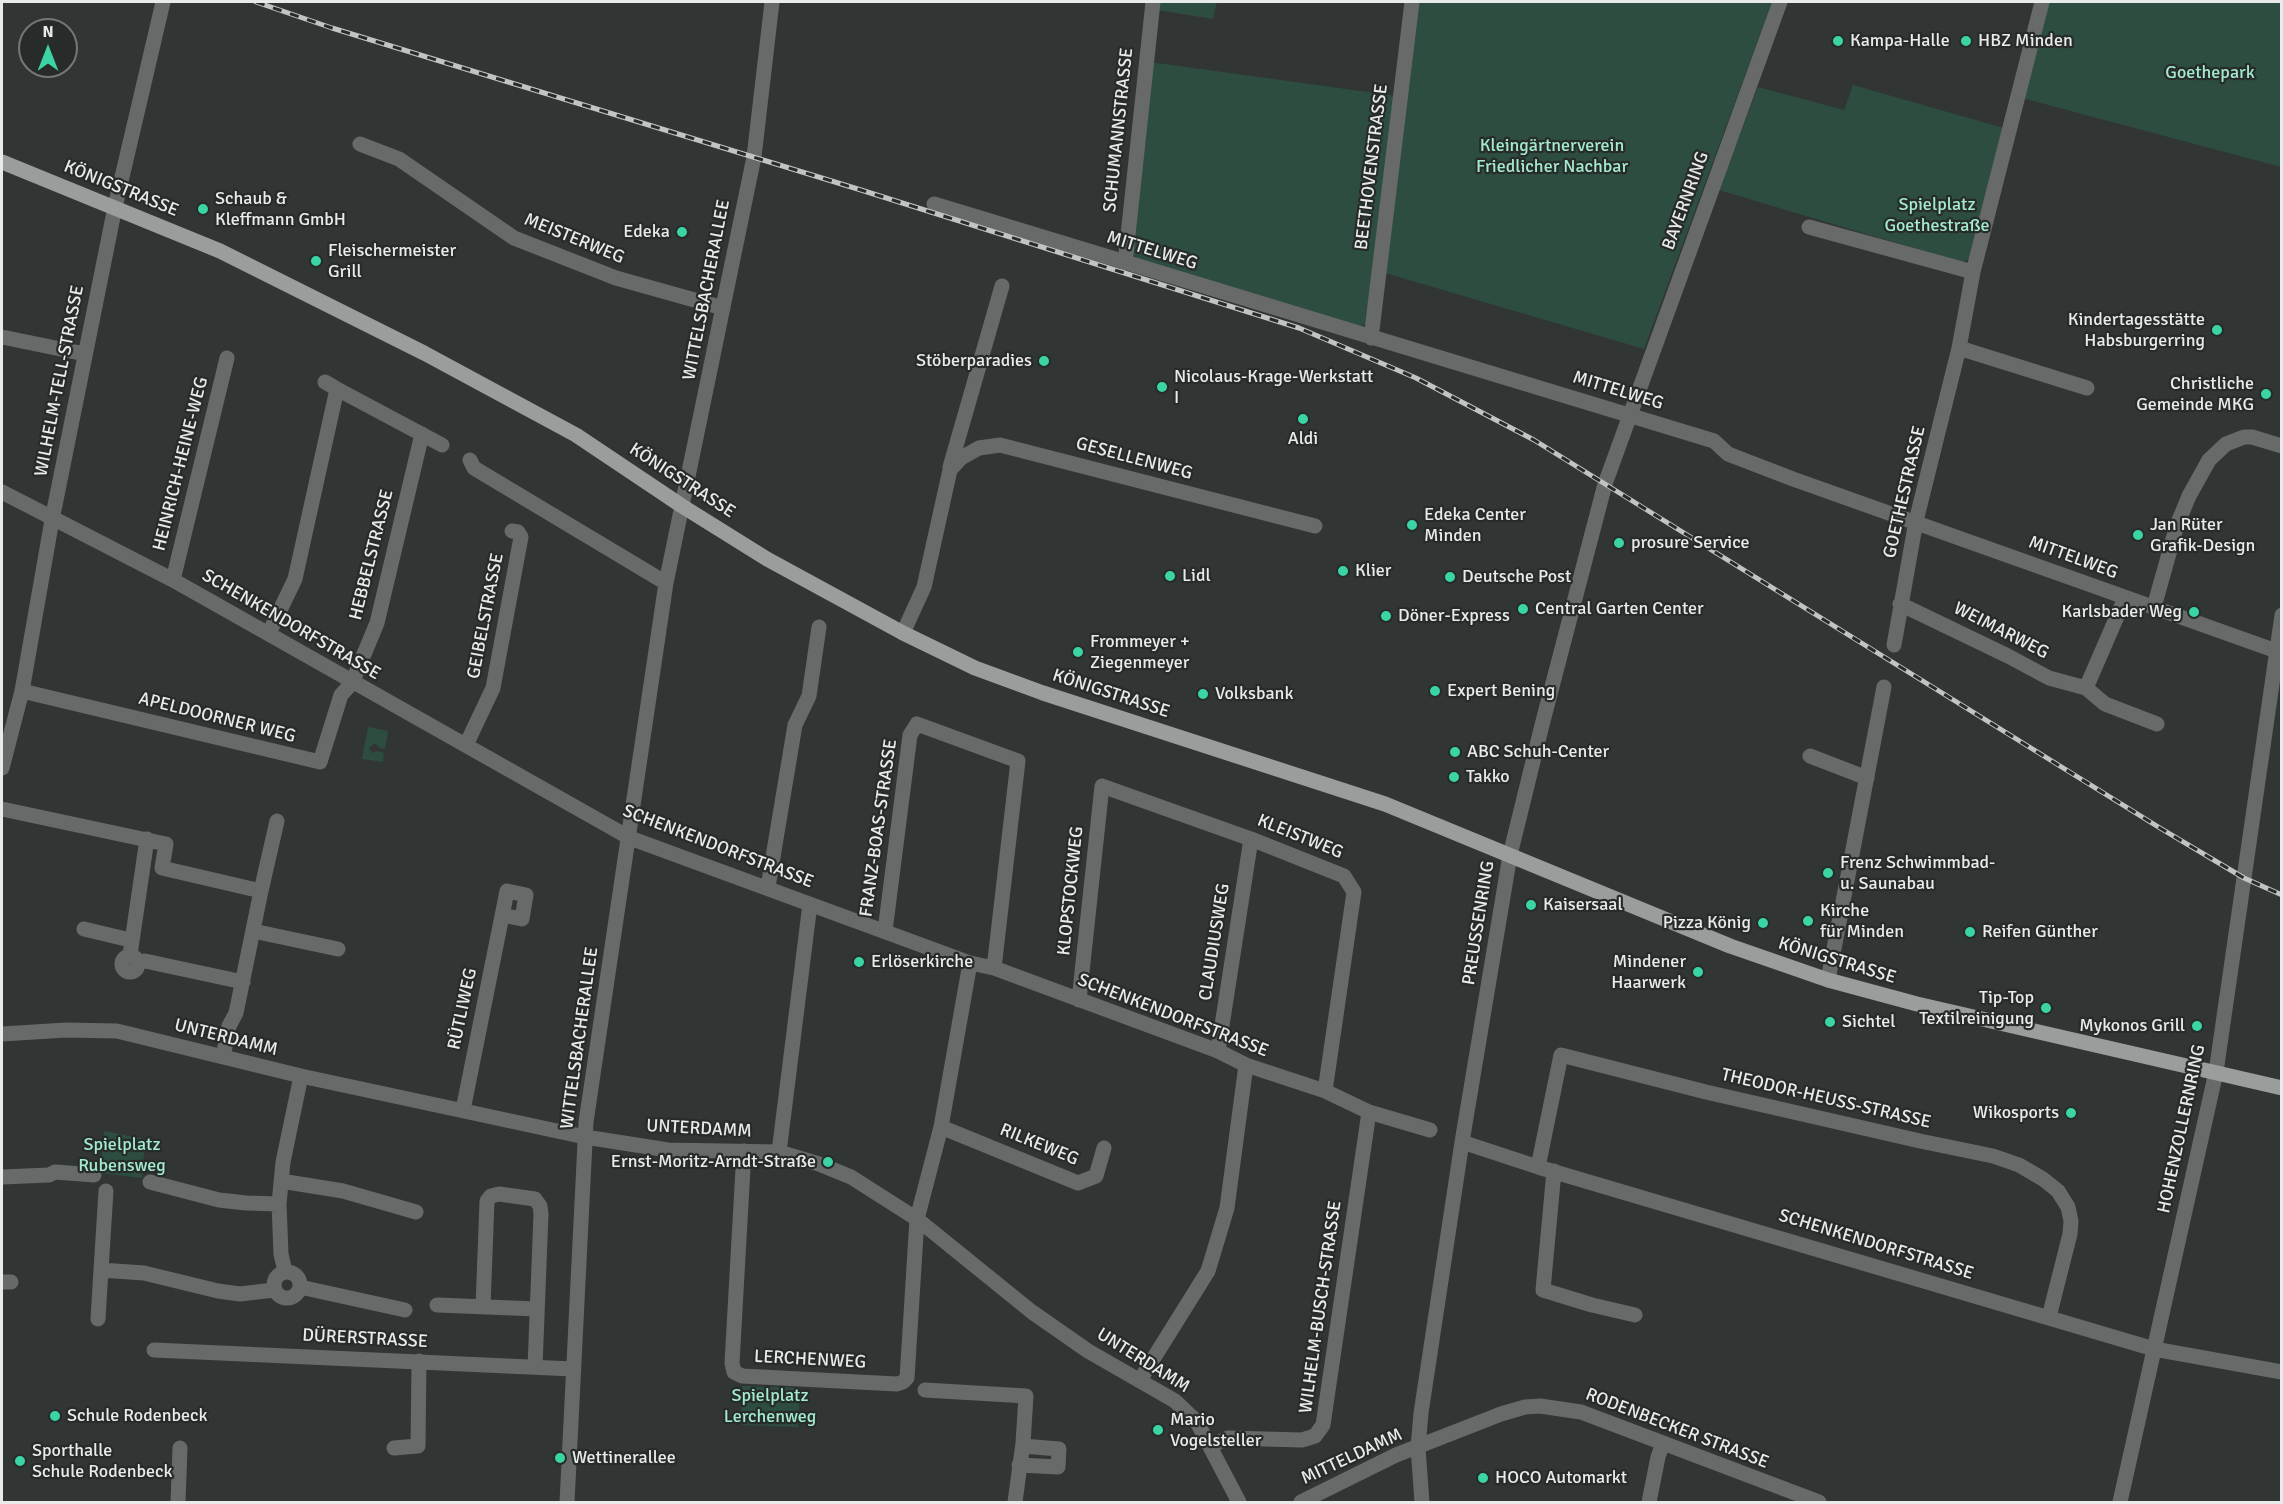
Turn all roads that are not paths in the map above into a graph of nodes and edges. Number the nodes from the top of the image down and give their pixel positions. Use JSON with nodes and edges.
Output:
{"nodes":[{"id":1,"x":163,"y":2,"type":"edge"},
{"id":2,"x":771,"y":2,"type":"edge"},
{"id":3,"x":1153,"y":2,"type":"edge"},
{"id":4,"x":1412,"y":2,"type":"edge"},
{"id":5,"x":1780,"y":2,"type":"edge"},
{"id":6,"x":2042,"y":2,"type":"edge"},
{"id":7,"x":360,"y":144,"type":"dead end"},
{"id":8,"x":2,"y":162,"type":"edge"},
{"id":9,"x":934,"y":204,"type":"dead end"},
{"id":10,"x":115,"y":207,"type":"junction"},
{"id":11,"x":1809,"y":226,"type":"dead end"},
{"id":12,"x":1125,"y":263,"type":"junction"},
{"id":13,"x":1973,"y":272,"type":"junction"},
{"id":14,"x":1002,"y":286,"type":"dead end"},
{"id":15,"x":723,"y":308,"type":"junction"},
{"id":16,"x":2,"y":337,"type":"edge"},
{"id":17,"x":1371,"y":338,"type":"junction"},
{"id":18,"x":1959,"y":348,"type":"junction"},
{"id":19,"x":85,"y":354,"type":"junction"},
{"id":20,"x":227,"y":358,"type":"dead end"},
{"id":21,"x":2087,"y":388,"type":"dead end"},
{"id":22,"x":1629,"y":414,"type":"junction"},
{"id":23,"x":422,"y":434,"type":"junction"},
{"id":24,"x":442,"y":445,"type":"dead end"},
{"id":25,"x":2282,"y":446,"type":"edge"},
{"id":26,"x":470,"y":460,"type":"dead end"},
{"id":27,"x":950,"y":470,"type":"junction"},
{"id":28,"x":2,"y":492,"type":"edge"},
{"id":29,"x":682,"y":506,"type":"junction"},
{"id":30,"x":52,"y":520,"type":"junction"},
{"id":31,"x":1916,"y":521,"type":"junction"},
{"id":32,"x":1315,"y":526,"type":"dead end"},
{"id":33,"x":512,"y":531,"type":"dead end"},
{"id":34,"x":173,"y":580,"type":"junction"},
{"id":35,"x":666,"y":583,"type":"junction"},
{"id":36,"x":2125,"y":598,"type":"junction"},
{"id":37,"x":1900,"y":604,"type":"junction"},
{"id":38,"x":2154,"y":608,"type":"junction"},
{"id":39,"x":2282,"y":615,"type":"edge"},
{"id":40,"x":819,"y":627,"type":"dead end"},
{"id":41,"x":269,"y":633,"type":"junction"},
{"id":42,"x":903,"y":633,"type":"junction"},
{"id":43,"x":1894,"y":645,"type":"dead end"},
{"id":44,"x":2279,"y":652,"type":"edge"},
{"id":45,"x":352,"y":683,"type":"junction"},
{"id":46,"x":1884,"y":687,"type":"dead end"},
{"id":47,"x":2086,"y":688,"type":"junction"},
{"id":48,"x":21,"y":691,"type":"junction"},
{"id":49,"x":2157,"y":724,"type":"dead end"},
{"id":50,"x":466,"y":745,"type":"junction"},
{"id":51,"x":1810,"y":756,"type":"dead end"},
{"id":52,"x":2,"y":768,"type":"edge"},
{"id":53,"x":1867,"y":778,"type":"junction"},
{"id":54,"x":1102,"y":786,"type":"joint"},
{"id":55,"x":2,"y":809,"type":"edge"},
{"id":56,"x":276,"y":821,"type":"dead end"},
{"id":57,"x":630,"y":838,"type":"junction"},
{"id":58,"x":147,"y":839,"type":"junction"},
{"id":59,"x":1251,"y":839,"type":"junction"},
{"id":60,"x":1510,"y":855,"type":"junction"},
{"id":61,"x":142,"y":865,"type":"junction"},
{"id":62,"x":162,"y":868,"type":"junction"},
{"id":63,"x":768,"y":887,"type":"junction"},
{"id":64,"x":261,"y":891,"type":"junction"},
{"id":65,"x":810,"y":904,"type":"junction"},
{"id":66,"x":502,"y":915,"type":"dead end"},
{"id":67,"x":84,"y":929,"type":"dead end"},
{"id":68,"x":253,"y":931,"type":"junction"},
{"id":69,"x":885,"y":931,"type":"junction"},
{"id":70,"x":338,"y":949,"type":"dead end"},
{"id":71,"x":145,"y":961,"type":"dead end"},
{"id":72,"x":970,"y":963,"type":"junction"},
{"id":73,"x":994,"y":968,"type":"junction"},
{"id":74,"x":1828,"y":980,"type":"junction"},
{"id":75,"x":243,"y":982,"type":"junction"},
{"id":76,"x":1078,"y":1000,"type":"junction"},
{"id":77,"x":2,"y":1034,"type":"edge"},
{"id":78,"x":1218,"y":1052,"type":"junction"},
{"id":79,"x":223,"y":1057,"type":"junction"},
{"id":80,"x":1246,"y":1065,"type":"junction"},
{"id":81,"x":2216,"y":1072,"type":"junction"},
{"id":82,"x":301,"y":1076,"type":"junction"},
{"id":83,"x":2282,"y":1088,"type":"edge"},
{"id":84,"x":1325,"y":1091,"type":"junction"},
{"id":85,"x":463,"y":1110,"type":"junction"},
{"id":86,"x":1369,"y":1112,"type":"junction"},
{"id":87,"x":941,"y":1127,"type":"junction"},
{"id":88,"x":1430,"y":1130,"type":"dead end"},
{"id":89,"x":585,"y":1137,"type":"junction"},
{"id":90,"x":1462,"y":1142,"type":"junction"},
{"id":91,"x":1104,"y":1148,"type":"dead end"},
{"id":92,"x":744,"y":1151,"type":"junction"},
{"id":93,"x":779,"y":1152,"type":"junction"},
{"id":94,"x":1538,"y":1167,"type":"junction"},
{"id":95,"x":1554,"y":1171,"type":"junction"},
{"id":96,"x":94,"y":1175,"type":"dead end"},
{"id":97,"x":2,"y":1177,"type":"edge"},
{"id":98,"x":281,"y":1181,"type":"junction"},
{"id":99,"x":150,"y":1182,"type":"dead end"},
{"id":100,"x":106,"y":1191,"type":"dead end"},
{"id":101,"x":279,"y":1204,"type":"junction"},
{"id":102,"x":416,"y":1212,"type":"dead end"},
{"id":103,"x":917,"y":1219,"type":"junction"},
{"id":104,"x":101,"y":1270,"type":"junction"},
{"id":105,"x":285,"y":1271,"type":"junction"},
{"id":106,"x":300,"y":1287,"type":"junction"},
{"id":107,"x":274,"y":1290,"type":"junction"},
{"id":108,"x":437,"y":1305,"type":"dead end"},
{"id":109,"x":483,"y":1306,"type":"junction"},
{"id":110,"x":537,"y":1309,"type":"junction"},
{"id":111,"x":405,"y":1310,"type":"dead end"},
{"id":112,"x":1635,"y":1315,"type":"dead end"},
{"id":113,"x":2049,"y":1317,"type":"junction"},
{"id":114,"x":98,"y":1319,"type":"dead end"},
{"id":115,"x":2154,"y":1349,"type":"junction"},
{"id":116,"x":154,"y":1350,"type":"dead end"},
{"id":117,"x":419,"y":1361,"type":"junction"},
{"id":118,"x":535,"y":1367,"type":"junction"},
{"id":119,"x":573,"y":1369,"type":"junction"},
{"id":120,"x":2282,"y":1372,"type":"edge"},
{"id":121,"x":1140,"y":1380,"type":"junction"},
{"id":122,"x":925,"y":1390,"type":"dead end"},
{"id":123,"x":1663,"y":1443,"type":"junction"},
{"id":124,"x":1023,"y":1446,"type":"junction"},
{"id":125,"x":1210,"y":1446,"type":"junction"},
{"id":126,"x":180,"y":1448,"type":"dead end"},
{"id":127,"x":394,"y":1448,"type":"dead end"},
{"id":128,"x":1418,"y":1448,"type":"junction"},
{"id":129,"x":1019,"y":1465,"type":"junction"},
{"id":130,"x":178,"y":1503,"type":"edge"},
{"id":131,"x":567,"y":1503,"type":"edge"},
{"id":132,"x":1015,"y":1503,"type":"edge"},
{"id":133,"x":1239,"y":1503,"type":"edge"},
{"id":134,"x":1301,"y":1503,"type":"edge"},
{"id":135,"x":1422,"y":1503,"type":"edge"},
{"id":136,"x":1649,"y":1503,"type":"edge"},
{"id":137,"x":1819,"y":1503,"type":"edge"},
{"id":138,"x":2120,"y":1503,"type":"edge"}],
"edges":[{"from":1,"to":10,"type":"street","name":"WILHELM-TELL-STRASSE"},
{"from":2,"to":15,"type":"street","name":"WITTELSBACHERALLEE"},
{"from":3,"to":12,"type":"street","name":"SCHUMANNSTRASSE"},
{"from":4,"to":17,"type":"street","name":"BEETHOVENSTRASSE"},
{"from":5,"to":22,"type":"street","name":"BAYERNRING"},
{"from":6,"to":13,"type":"street","name":"GOETHESTRASSE"},
{"from":7,"to":15,"type":"street","name":"MEISTERWEG"},
{"from":8,"to":10,"type":"main road","name":"KÖNIGSTRASSE"},
{"from":9,"to":12,"type":"street","name":"MITTELWEG"},
{"from":10,"to":19,"type":"street","name":"WILHELM-TELL-STRASSE"},
{"from":10,"to":29,"type":"main road","name":"KÖNIGSTRASSE"},
{"from":11,"to":13,"type":"street"},
{"from":12,"to":17,"type":"street","name":"MITTELWEG"},
{"from":13,"to":18,"type":"street","name":"GOETHESTRASSE"},
{"from":14,"to":27,"type":"street"},
{"from":15,"to":29,"type":"street","name":"WITTELSBACHERALLEE"},
{"from":16,"to":19,"type":"street"},
{"from":17,"to":22,"type":"street","name":"MITTELWEG"},
{"from":18,"to":21,"type":"street"},
{"from":18,"to":31,"type":"street","name":"GOETHESTRASSE"},
{"from":19,"to":30,"type":"street","name":"WILHELM-TELL-STRASSE"},
{"from":20,"to":34,"type":"street","name":"HEINRICH-HEINE-WEG"},
{"from":22,"to":31,"type":"street","name":"MITTELWEG"},
{"from":22,"to":60,"type":"street","name":"PREUSSENRING"},
{"from":23,"to":24,"type":"street"},
{"from":23,"to":41,"type":"street"},
{"from":23,"to":45,"type":"street","name":"HEBBELSTRASSE"},
{"from":25,"to":38,"type":"street"},
{"from":26,"to":35,"type":"street"},
{"from":27,"to":32,"type":"street","name":"GESELLENWEG"},
{"from":27,"to":42,"type":"street"},
{"from":28,"to":30,"type":"street","name":"SCHENKENDORFSTRASSE"},
{"from":29,"to":35,"type":"street","name":"WITTELSBACHERALLEE"},
{"from":29,"to":42,"type":"main road","name":"KÖNIGSTRASSE"},
{"from":30,"to":34,"type":"street","name":"SCHENKENDORFSTRASSE"},
{"from":30,"to":48,"type":"street","name":"WILHELM-TELL-STRASSE"},
{"from":31,"to":36,"type":"street","name":"MITTELWEG"},
{"from":31,"to":37,"type":"street","name":"GOETHESTRASSE"},
{"from":33,"to":50,"type":"street","name":"GEIBELSTRASSE"},
{"from":34,"to":41,"type":"street","name":"SCHENKENDORFSTRASSE"},
{"from":35,"to":57,"type":"street","name":"WITTELSBACHERALLEE"},
{"from":36,"to":38,"type":"street","name":"MITTELWEG"},
{"from":36,"to":47,"type":"street"},
{"from":37,"to":43,"type":"street","name":"GOETHESTRASSE"},
{"from":37,"to":47,"type":"street","name":"WEIMARWEG"},
{"from":38,"to":44,"type":"street","name":"MITTELWEG"},
{"from":39,"to":44,"type":"street","name":"HOHENZOLLERNRING"},
{"from":40,"to":63,"type":"street"},
{"from":41,"to":45,"type":"street","name":"SCHENKENDORFSTRASSE"},
{"from":42,"to":60,"type":"main road","name":"KÖNIGSTRASSE"},
{"from":44,"to":81,"type":"street","name":"HOHENZOLLERNRING"},
{"from":45,"to":48,"type":"street","name":"APELDOORNER WEG"},
{"from":45,"to":50,"type":"street","name":"SCHENKENDORFSTRASSE"},
{"from":46,"to":53,"type":"street"},
{"from":47,"to":49,"type":"street","name":"WEIMARWEG"},
{"from":48,"to":52,"type":"street","name":"WILHELM-TELL-STRASSE"},
{"from":50,"to":57,"type":"street","name":"SCHENKENDORFSTRASSE"},
{"from":51,"to":53,"type":"street"},
{"from":53,"to":74,"type":"street"},
{"from":54,"to":59,"type":"street","name":"KLEISTWEG"},
{"from":54,"to":76,"type":"street","name":"KLOPSTOCKWEG"},
{"from":55,"to":58,"type":"street"},
{"from":56,"to":64,"type":"street"},
{"from":57,"to":63,"type":"street","name":"SCHENKENDORFSTRASSE"},
{"from":57,"to":89,"type":"street","name":"WITTELSBACHERALLEE"},
{"from":58,"to":61,"type":"street"},
{"from":58,"to":62,"type":"street"},
{"from":59,"to":78,"type":"street","name":"CLAUDIUSWEG"},
{"from":59,"to":84,"type":"street","name":"KLEISTWEG"},
{"from":60,"to":74,"type":"main road","name":"KÖNIGSTRASSE"},
{"from":60,"to":90,"type":"street","name":"PREUSSENRING"},
{"from":61,"to":62,"type":"street"},
{"from":61,"to":67,"type":"street"},
{"from":62,"to":64,"type":"street"},
{"from":63,"to":65,"type":"street","name":"SCHENKENDORFSTRASSE"},
{"from":64,"to":68,"type":"street"},
{"from":65,"to":69,"type":"street","name":"SCHENKENDORFSTRASSE"},
{"from":65,"to":93,"type":"street"},
{"from":66,"to":85,"type":"street","name":"RÜTLIWEG"},
{"from":68,"to":70,"type":"street"},
{"from":68,"to":75,"type":"street"},
{"from":69,"to":72,"type":"street","name":"SCHENKENDORFSTRASSE"},
{"from":69,"to":73,"type":"street","name":"FRANZ-BOAS-STRASSE"},
{"from":71,"to":75,"type":"street"},
{"from":72,"to":73,"type":"street","name":"SCHENKENDORFSTRASSE"},
{"from":72,"to":87,"type":"street"},
{"from":73,"to":76,"type":"street","name":"SCHENKENDORFSTRASSE"},
{"from":74,"to":81,"type":"main road","name":"KÖNIGSTRASSE"},
{"from":75,"to":79,"type":"street"},
{"from":76,"to":78,"type":"street","name":"SCHENKENDORFSTRASSE"},
{"from":77,"to":79,"type":"street","name":"UNTERDAMM"},
{"from":78,"to":80,"type":"street","name":"SCHENKENDORFSTRASSE"},
{"from":79,"to":82,"type":"street","name":"UNTERDAMM"},
{"from":80,"to":84,"type":"street","name":"SCHENKENDORFSTRASSE"},
{"from":80,"to":121,"type":"street"},
{"from":81,"to":83,"type":"main road","name":"KÖNIGSTRASSE"},
{"from":81,"to":115,"type":"street","name":"HOHENZOLLERNRING"},
{"from":82,"to":85,"type":"street","name":"UNTERDAMM"},
{"from":82,"to":98,"type":"street"},
{"from":84,"to":86,"type":"street","name":"SCHENKENDORFSTRASSE"},
{"from":85,"to":89,"type":"street","name":"UNTERDAMM"},
{"from":86,"to":88,"type":"street","name":"SCHENKENDORFSTRASSE"},
{"from":86,"to":125,"type":"street","name":"WILHELM-BUSCH-STRASSE"},
{"from":87,"to":91,"type":"street","name":"RILKEWEG"},
{"from":87,"to":103,"type":"street"},
{"from":89,"to":92,"type":"street","name":"UNTERDAMM"},
{"from":89,"to":119,"type":"street","name":"WITTELSBACHERALLEE"},
{"from":90,"to":94,"type":"street","name":"SCHENKENDORFSTRASSE"},
{"from":90,"to":128,"type":"street","name":"PREUSSENRING"},
{"from":92,"to":93,"type":"street","name":"UNTERDAMM"},
{"from":92,"to":103,"type":"street","name":"LERCHENWEG"},
{"from":93,"to":103,"type":"street","name":"UNTERDAMM"},
{"from":94,"to":95,"type":"street","name":"SCHENKENDORFSTRASSE"},
{"from":94,"to":113,"type":"street","name":"THEODOR-HEUSS-STRASSE"},
{"from":95,"to":112,"type":"street"},
{"from":95,"to":113,"type":"street","name":"SCHENKENDORFSTRASSE"},
{"from":96,"to":97,"type":"street"},
{"from":98,"to":101,"type":"street"},
{"from":98,"to":102,"type":"street"},
{"from":99,"to":101,"type":"street"},
{"from":100,"to":104,"type":"street"},
{"from":101,"to":105,"type":"street"},
{"from":103,"to":121,"type":"street","name":"UNTERDAMM"},
{"from":104,"to":107,"type":"street"},
{"from":104,"to":114,"type":"street"},
{"from":105,"to":106,"type":"street"},
{"from":105,"to":107,"type":"street"},
{"from":106,"to":107,"type":"street"},
{"from":106,"to":111,"type":"street"},
{"from":108,"to":109,"type":"street"},
{"from":109,"to":110,"type":"street"},
{"from":109,"to":110,"type":"street"},
{"from":110,"to":118,"type":"street"},
{"from":113,"to":115,"type":"street","name":"SCHENKENDORFSTRASSE"},
{"from":115,"to":120,"type":"street","name":"SCHENKENDORFSTRASSE"},
{"from":115,"to":138,"type":"street","name":"HOHENZOLLERNRING"},
{"from":116,"to":117,"type":"street","name":"DÜRERSTRASSE"},
{"from":117,"to":118,"type":"street","name":"DÜRERSTRASSE"},
{"from":117,"to":127,"type":"street"},
{"from":118,"to":119,"type":"street","name":"DÜRERSTRASSE"},
{"from":119,"to":131,"type":"street","name":"WITTELSBACHERALLEE"},
{"from":121,"to":125,"type":"street","name":"UNTERDAMM"},
{"from":122,"to":124,"type":"street"},
{"from":123,"to":128,"type":"street","name":"RODENBECKER STRASSE"},
{"from":123,"to":136,"type":"street"},
{"from":123,"to":137,"type":"street","name":"RODENBECKER STRASSE"},
{"from":124,"to":129,"type":"street"},
{"from":124,"to":129,"type":"street"},
{"from":125,"to":133,"type":"street","name":"UNTERDAMM"},
{"from":126,"to":130,"type":"street"},
{"from":128,"to":134,"type":"street","name":"MITTELDAMM"},
{"from":128,"to":135,"type":"street","name":"PREUSSENRING"},
{"from":129,"to":132,"type":"street"}]}
